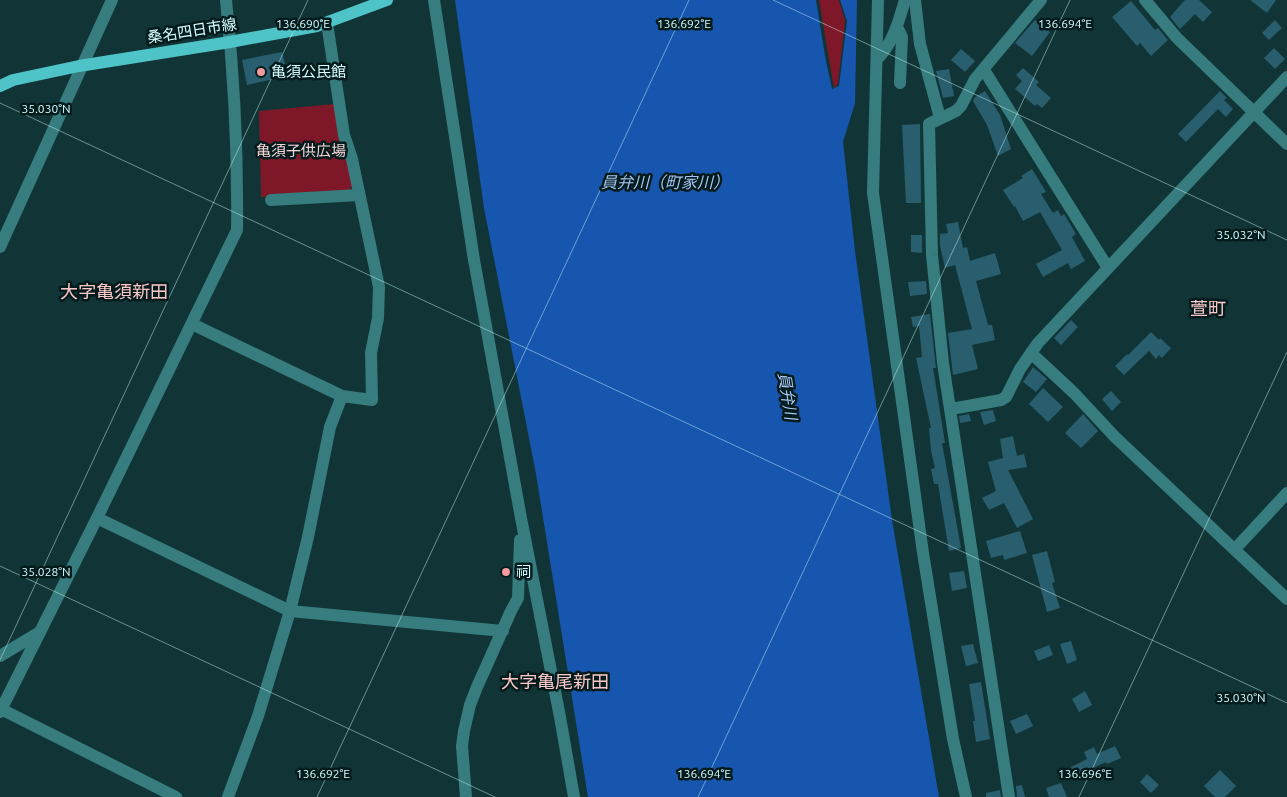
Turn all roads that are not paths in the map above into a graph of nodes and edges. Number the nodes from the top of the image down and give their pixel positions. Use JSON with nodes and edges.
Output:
{"nodes":[{"id":1,"x":112,"y":0,"type":"edge"},
{"id":2,"x":226,"y":0,"type":"edge"},
{"id":3,"x":387,"y":0,"type":"edge"},
{"id":4,"x":434,"y":0,"type":"edge"},
{"id":5,"x":878,"y":0,"type":"edge"},
{"id":6,"x":906,"y":0,"type":"edge"},
{"id":7,"x":915,"y":0,"type":"edge"},
{"id":8,"x":1041,"y":0,"type":"edge"},
{"id":9,"x":1144,"y":0,"type":"edge"},
{"id":10,"x":328,"y":23,"type":"junction"},
{"id":11,"x":896,"y":28,"type":"junction"},
{"id":12,"x":230,"y":42,"type":"junction"},
{"id":13,"x":877,"y":58,"type":"junction"},
{"id":14,"x":82,"y":66,"type":"junction"},
{"id":15,"x":984,"y":70,"type":"junction"},
{"id":16,"x":1287,"y":77,"type":"edge"},
{"id":17,"x":900,"y":83,"type":"dead end"},
{"id":18,"x":0,"y":86,"type":"edge"},
{"id":19,"x":1254,"y":112,"type":"junction"},
{"id":20,"x":940,"y":118,"type":"junction"},
{"id":21,"x":1287,"y":144,"type":"edge"},
{"id":22,"x":359,"y":195,"type":"junction"},
{"id":23,"x":272,"y":200,"type":"dead end"},
{"id":24,"x":0,"y":247,"type":"edge"},
{"id":25,"x":1108,"y":268,"type":"junction"},
{"id":26,"x":192,"y":324,"type":"junction"},
{"id":27,"x":1031,"y":352,"type":"junction"},
{"id":28,"x":342,"y":396,"type":"junction"},
{"id":29,"x":951,"y":409,"type":"junction"},
{"id":30,"x":1287,"y":493,"type":"edge"},
{"id":31,"x":97,"y":518,"type":"junction"},
{"id":32,"x":521,"y":518,"type":"junction"},
{"id":33,"x":1234,"y":549,"type":"junction"},
{"id":34,"x":1287,"y":598,"type":"edge"},
{"id":35,"x":290,"y":611,"type":"junction"},
{"id":36,"x":503,"y":631,"type":"junction"},
{"id":37,"x":40,"y":632,"type":"junction"},
{"id":38,"x":0,"y":656,"type":"edge"},
{"id":39,"x":1,"y":710,"type":"edge"},
{"id":40,"x":176,"y":797,"type":"edge"},
{"id":41,"x":228,"y":797,"type":"edge"},
{"id":42,"x":466,"y":797,"type":"edge"},
{"id":43,"x":574,"y":797,"type":"edge"},
{"id":44,"x":966,"y":797,"type":"edge"},
{"id":45,"x":1009,"y":797,"type":"edge"}],
"edges":[{"from":1,"to":14,"type":"street"},
{"from":2,"to":12,"type":"street"},
{"from":3,"to":10,"type":"main road","name":"桑名四日市線"},
{"from":4,"to":32,"type":"street"},
{"from":5,"to":13,"type":"street"},
{"from":6,"to":11,"type":"street"},
{"from":7,"to":20,"type":"street"},
{"from":8,"to":15,"type":"street"},
{"from":9,"to":19,"type":"street"},
{"from":10,"to":12,"type":"main road","name":"桑名四日市線"},
{"from":10,"to":22,"type":"street"},
{"from":11,"to":13,"type":"street"},
{"from":11,"to":17,"type":"street"},
{"from":12,"to":14,"type":"main road","name":"桑名四日市線"},
{"from":12,"to":26,"type":"street"},
{"from":13,"to":44,"type":"street"},
{"from":14,"to":18,"type":"main road","name":"桑名四日市線"},
{"from":14,"to":24,"type":"street"},
{"from":15,"to":20,"type":"street"},
{"from":15,"to":25,"type":"street"},
{"from":16,"to":19,"type":"street"},
{"from":19,"to":21,"type":"street"},
{"from":19,"to":25,"type":"street"},
{"from":20,"to":29,"type":"street"},
{"from":22,"to":23,"type":"street"},
{"from":22,"to":28,"type":"street"},
{"from":25,"to":27,"type":"street"},
{"from":26,"to":28,"type":"street"},
{"from":26,"to":31,"type":"street"},
{"from":27,"to":29,"type":"street"},
{"from":27,"to":33,"type":"street"},
{"from":28,"to":35,"type":"street"},
{"from":29,"to":45,"type":"street"},
{"from":30,"to":33,"type":"street"},
{"from":31,"to":35,"type":"street"},
{"from":31,"to":37,"type":"street"},
{"from":32,"to":36,"type":"street"},
{"from":32,"to":43,"type":"street"},
{"from":33,"to":34,"type":"street"},
{"from":35,"to":36,"type":"street"},
{"from":35,"to":41,"type":"street"},
{"from":36,"to":42,"type":"street"},
{"from":37,"to":38,"type":"street"},
{"from":37,"to":39,"type":"street"},
{"from":39,"to":40,"type":"street"}]}
